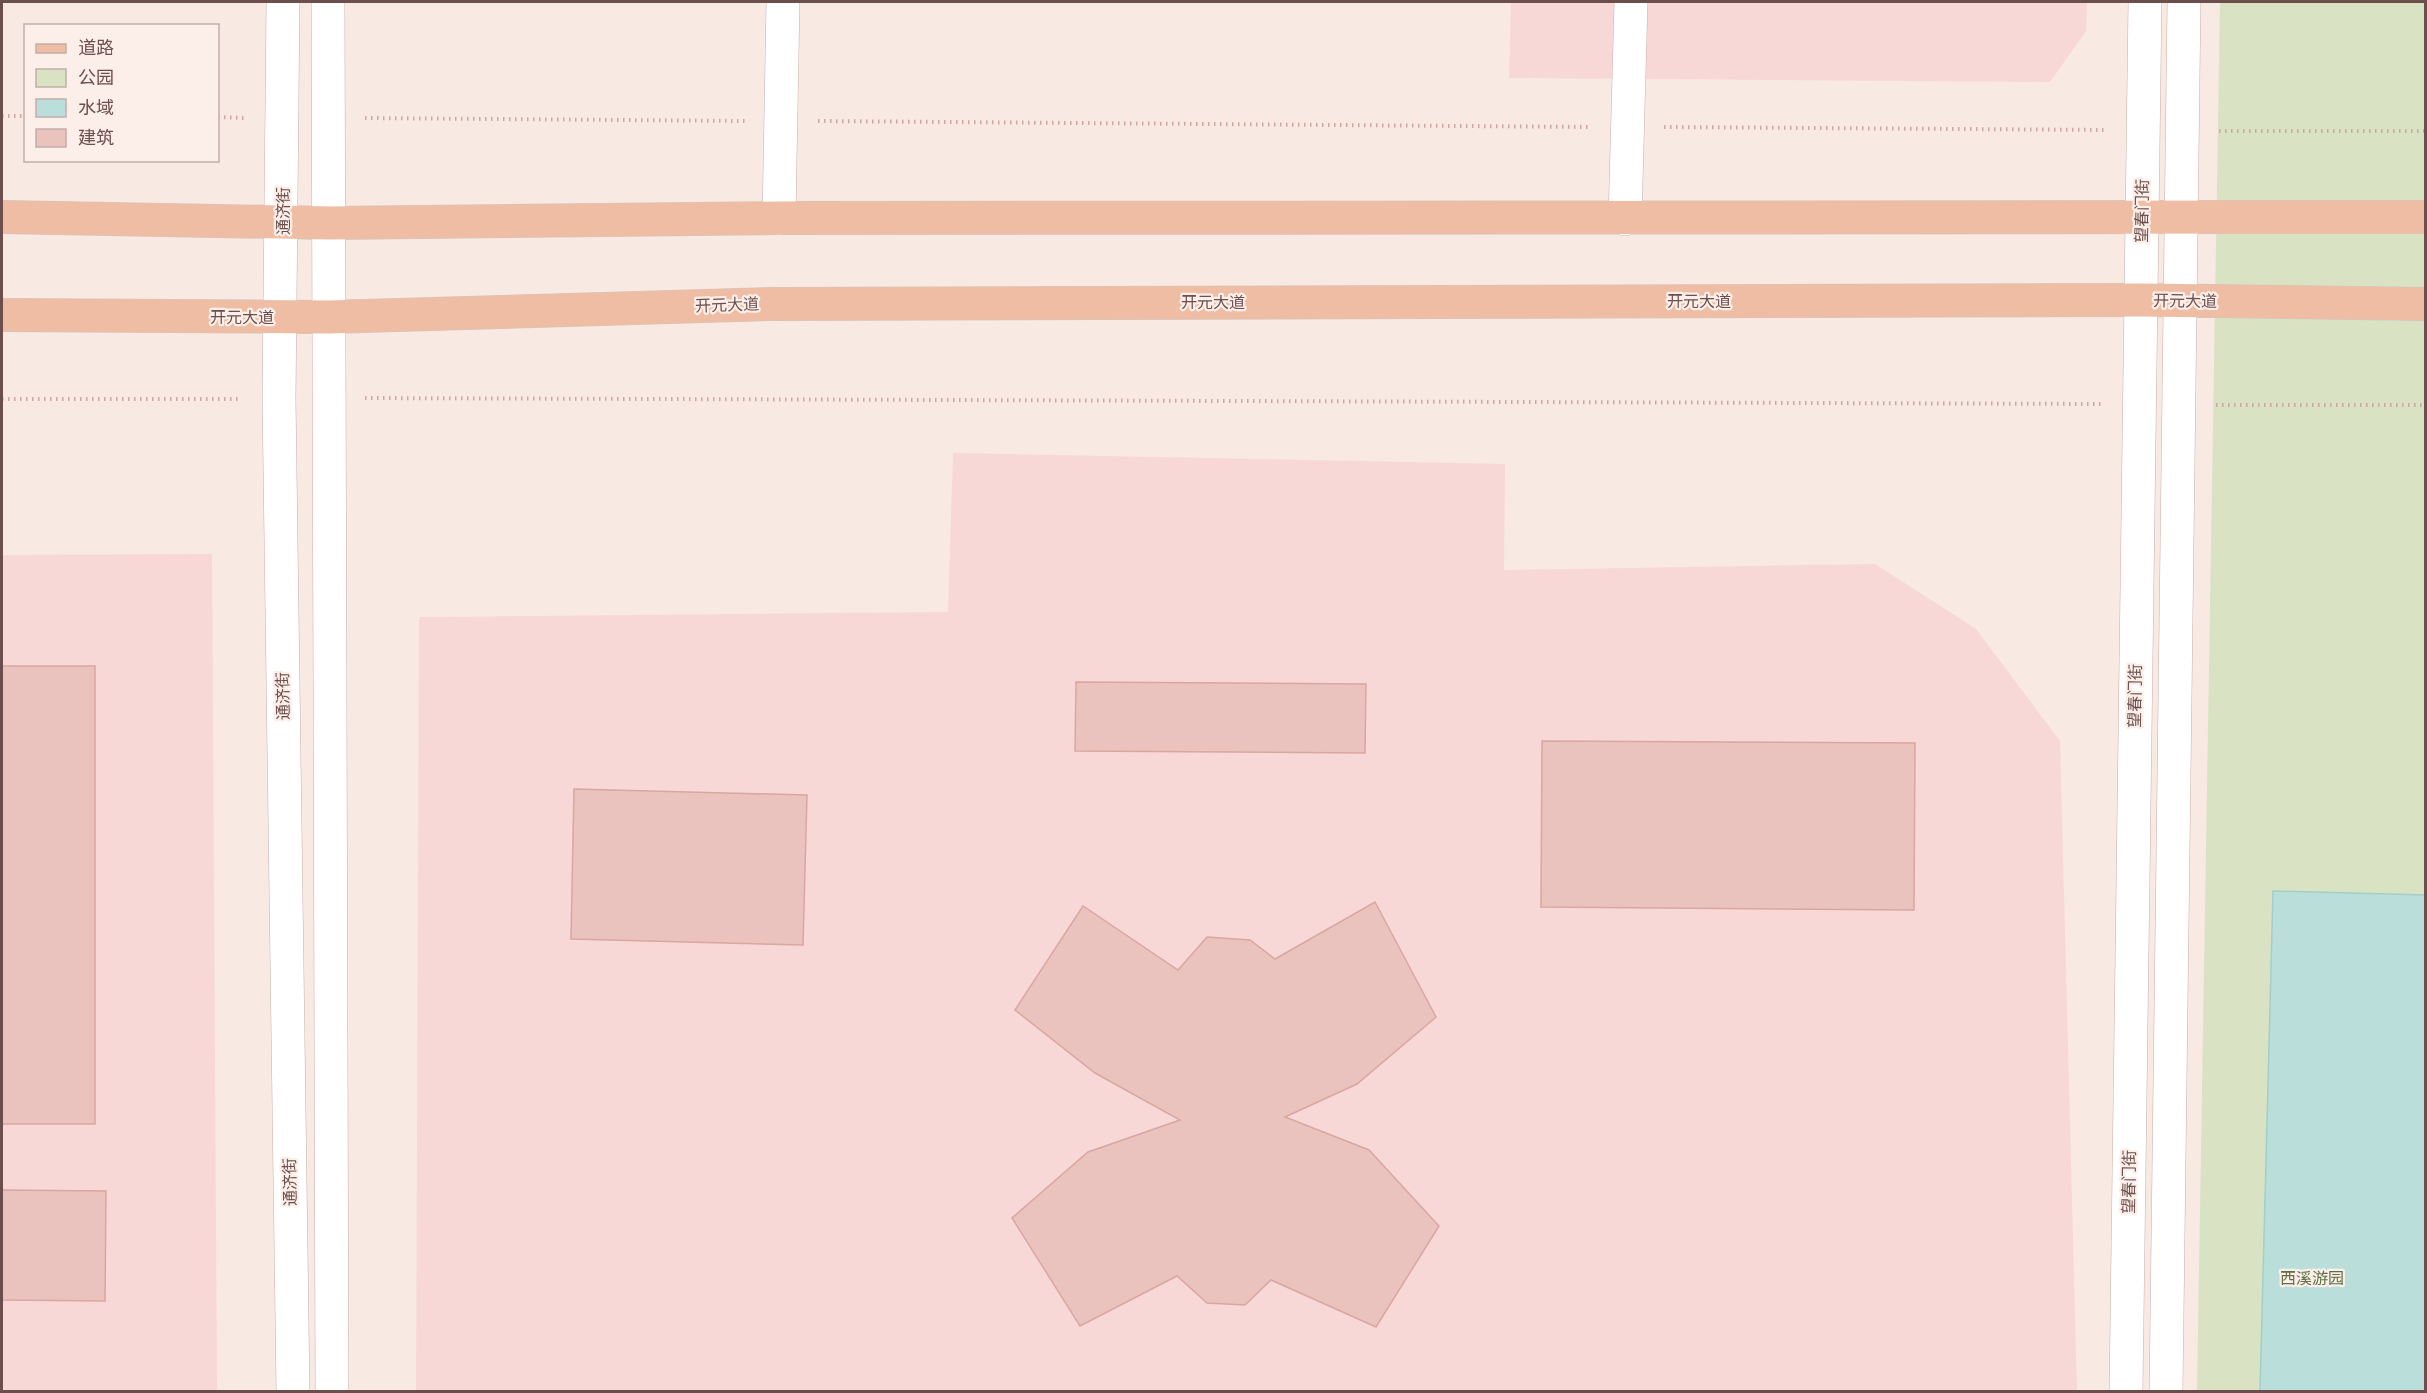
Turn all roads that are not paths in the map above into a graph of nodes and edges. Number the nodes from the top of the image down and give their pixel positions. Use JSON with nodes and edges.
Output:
{"nodes":[{"id":1,"x":284,"y":2,"type":"edge"},
{"id":2,"x":328,"y":2,"type":"edge"},
{"id":3,"x":783,"y":2,"type":"edge"},
{"id":4,"x":1631,"y":2,"type":"edge"},
{"id":5,"x":2145,"y":2,"type":"edge"},
{"id":6,"x":2184,"y":2,"type":"edge"},
{"id":7,"x":2,"y":217,"type":"edge"},
{"id":8,"x":2426,"y":217,"type":"edge"},
{"id":9,"x":779,"y":218,"type":"junction"},
{"id":10,"x":2141,"y":218,"type":"junction"},
{"id":11,"x":2181,"y":218,"type":"junction"},
{"id":12,"x":1625,"y":219,"type":"junction"},
{"id":13,"x":283,"y":221,"type":"junction"},
{"id":14,"x":330,"y":223,"type":"junction"},
{"id":15,"x":2141,"y":300,"type":"junction"},
{"id":16,"x":2181,"y":301,"type":"junction"},
{"id":17,"x":2426,"y":304,"type":"edge"},
{"id":18,"x":2,"y":315,"type":"edge"},
{"id":19,"x":282,"y":317,"type":"junction"},
{"id":20,"x":329,"y":317,"type":"junction"},
{"id":21,"x":293,"y":1392,"type":"edge"},
{"id":22,"x":332,"y":1392,"type":"edge"},
{"id":23,"x":2126,"y":1392,"type":"edge"},
{"id":24,"x":2166,"y":1392,"type":"edge"}],
"edges":[{"from":1,"to":13,"type":"street","name":"通济街"},
{"from":2,"to":14,"type":"street"},
{"from":3,"to":9,"type":"street"},
{"from":4,"to":12,"type":"street"},
{"from":5,"to":10,"type":"street","name":"望春门街"},
{"from":6,"to":11,"type":"street"},
{"from":7,"to":13,"type":"main road"},
{"from":8,"to":11,"type":"main road"},
{"from":9,"to":12,"type":"main road"},
{"from":9,"to":14,"type":"main road"},
{"from":10,"to":11,"type":"main road"},
{"from":10,"to":12,"type":"main road"},
{"from":10,"to":15,"type":"street","name":"望春门街"},
{"from":11,"to":16,"type":"street"},
{"from":13,"to":14,"type":"main road"},
{"from":13,"to":19,"type":"street","name":"通济街"},
{"from":14,"to":20,"type":"street"},
{"from":15,"to":16,"type":"main road","name":"开元大道"},
{"from":15,"to":20,"type":"main road","name":"开元大道"},
{"from":15,"to":23,"type":"street","name":"望春门街"},
{"from":16,"to":17,"type":"main road","name":"开元大道"},
{"from":16,"to":24,"type":"street"},
{"from":18,"to":19,"type":"main road","name":"开元大道"},
{"from":19,"to":20,"type":"main road","name":"开元大道"},
{"from":19,"to":21,"type":"street","name":"通济街"},
{"from":20,"to":22,"type":"street"}]}
